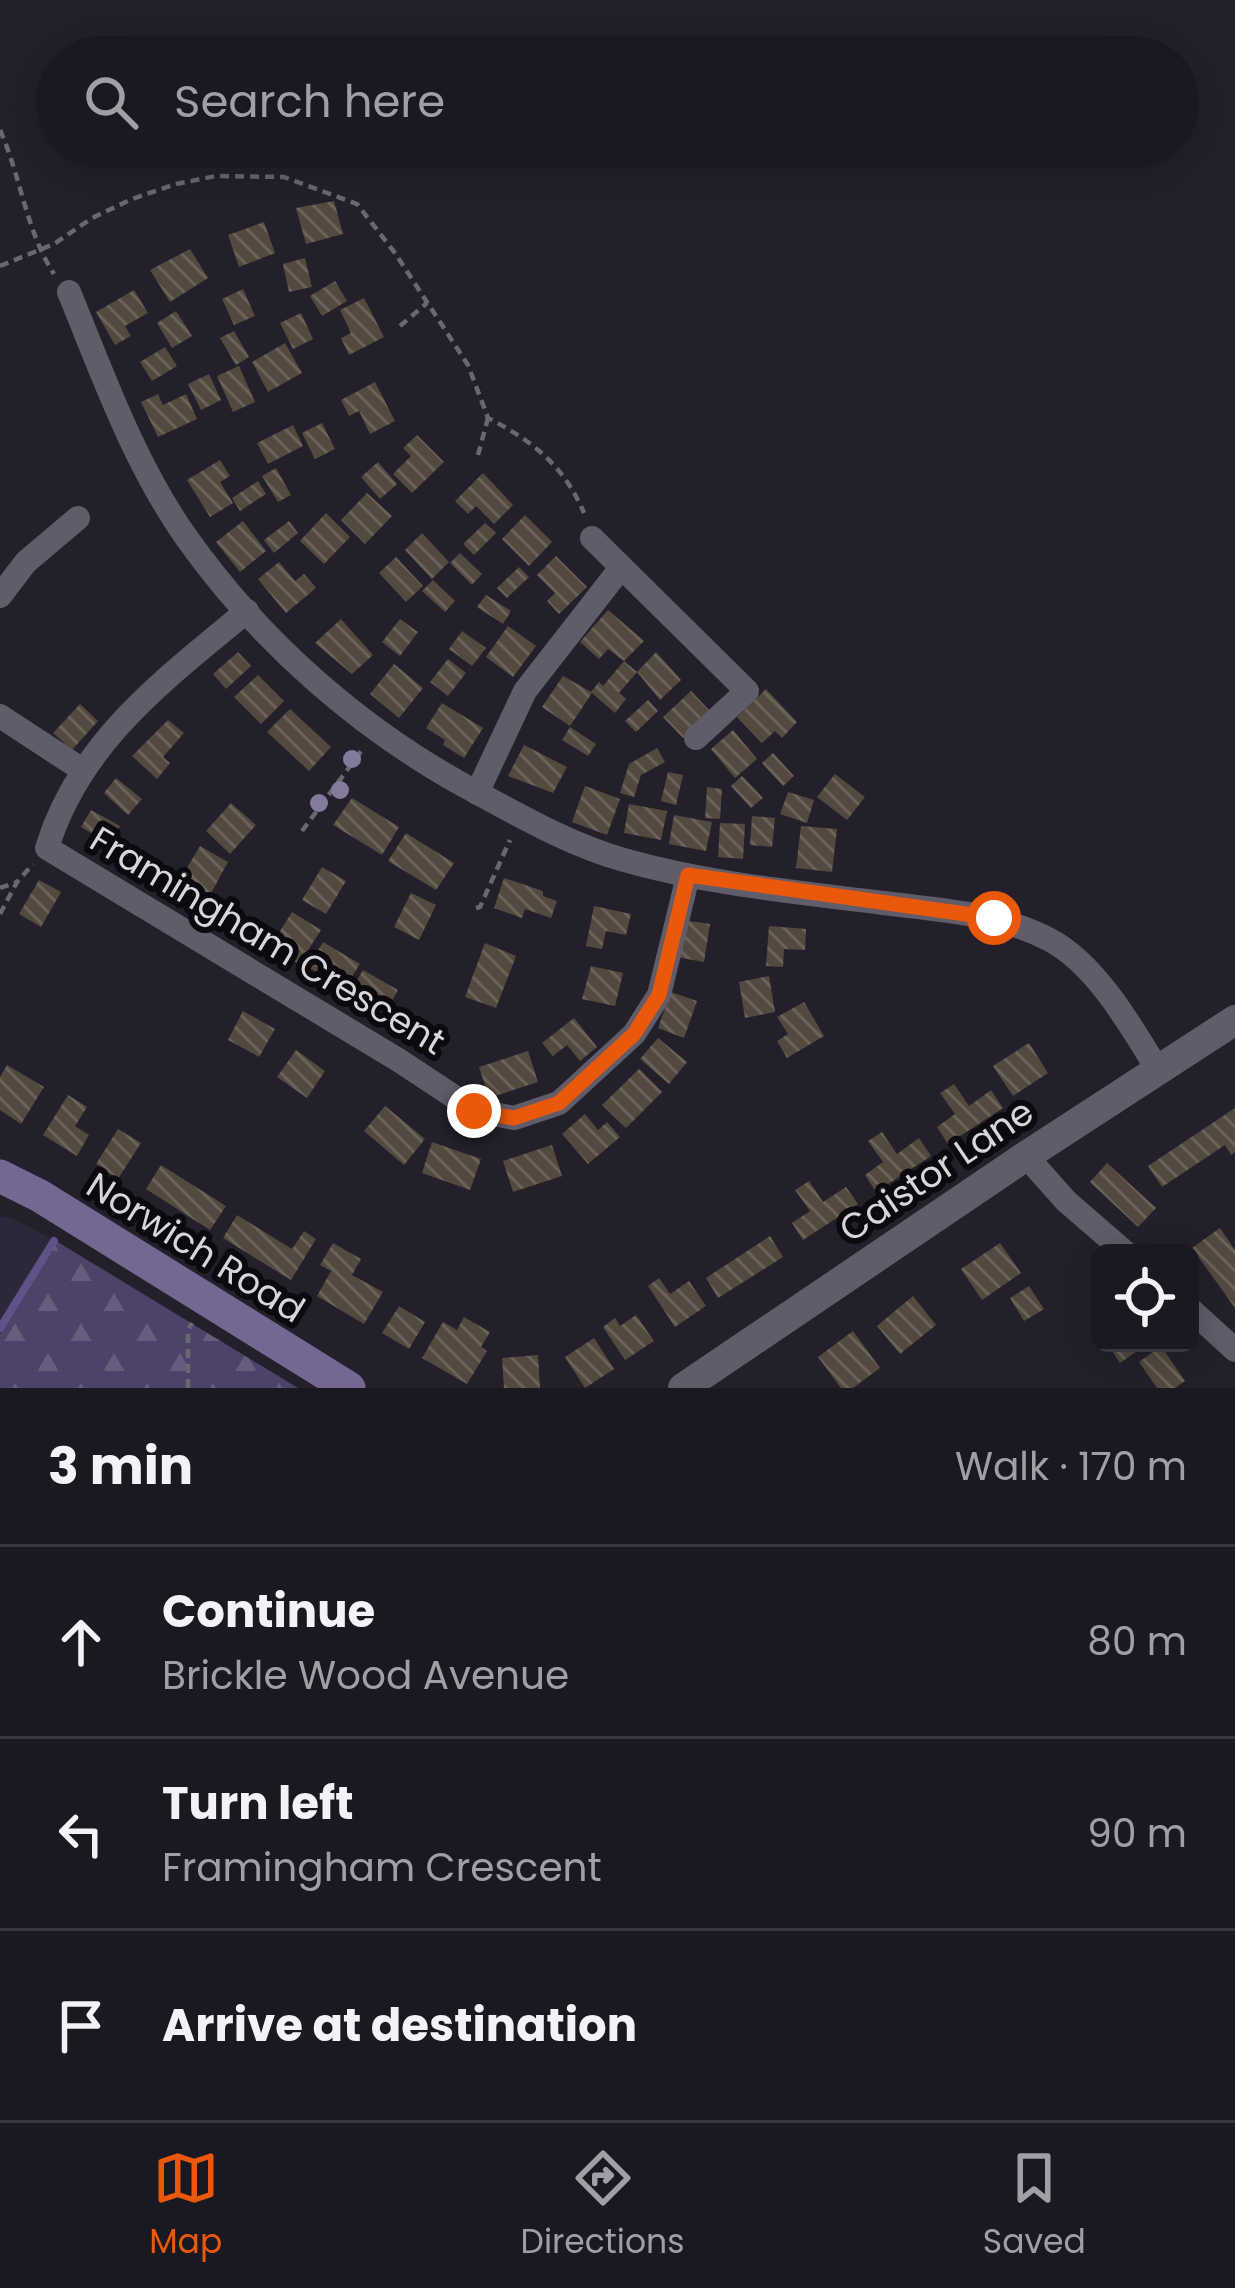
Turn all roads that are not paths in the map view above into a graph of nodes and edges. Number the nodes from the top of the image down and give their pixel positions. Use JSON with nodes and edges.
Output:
{"nodes":[{"id":1,"x":69,"y":292,"type":"road end"},
{"id":2,"x":79,"y":518,"type":"dead end"},
{"id":3,"x":592,"y":538,"type":"road end"},
{"id":4,"x":620,"y":569,"type":"junction"},
{"id":5,"x":0,"y":596,"type":"edge"},
{"id":6,"x":247,"y":611,"type":"junction"},
{"id":7,"x":0,"y":716,"type":"edge"},
{"id":8,"x":696,"y":738,"type":"dead end"},
{"id":9,"x":81,"y":769,"type":"junction"},
{"id":10,"x":477,"y":793,"type":"junction"},
{"id":11,"x":688,"y":875,"type":"junction"},
{"id":12,"x":1235,"y":1021,"type":"edge"},
{"id":13,"x":1159,"y":1072,"type":"junction"},
{"id":14,"x":1026,"y":1156,"type":"junction"},
{"id":15,"x":0,"y":1176,"type":"edge"},
{"id":16,"x":1116,"y":1244,"type":"edge"},
{"id":17,"x":1199,"y":1318,"type":"edge"},
{"id":18,"x":1235,"y":1350,"type":"edge"},
{"id":19,"x":349,"y":1388,"type":"edge"},
{"id":20,"x":683,"y":1388,"type":"edge"}],
"edges":[{"from":1,"to":6,"type":"street"},
{"from":2,"to":5,"type":"street"},
{"from":3,"to":4,"type":"street"},
{"from":4,"to":8,"type":"street"},
{"from":4,"to":10,"type":"street"},
{"from":6,"to":9,"type":"street","name":"Framingham Crescent"},
{"from":6,"to":10,"type":"street"},
{"from":7,"to":9,"type":"street"},
{"from":9,"to":11,"type":"street","name":"Framingham Crescent"},
{"from":10,"to":11,"type":"street"},
{"from":11,"to":13,"type":"street"},
{"from":12,"to":13,"type":"street","name":"Caistor Lane"},
{"from":13,"to":14,"type":"street","name":"Caistor Lane"},
{"from":14,"to":16,"type":"street"},
{"from":14,"to":20,"type":"street","name":"Caistor Lane"},
{"from":15,"to":19,"type":"main road","name":"Norwich Road"},
{"from":17,"to":18,"type":"street"}]}
